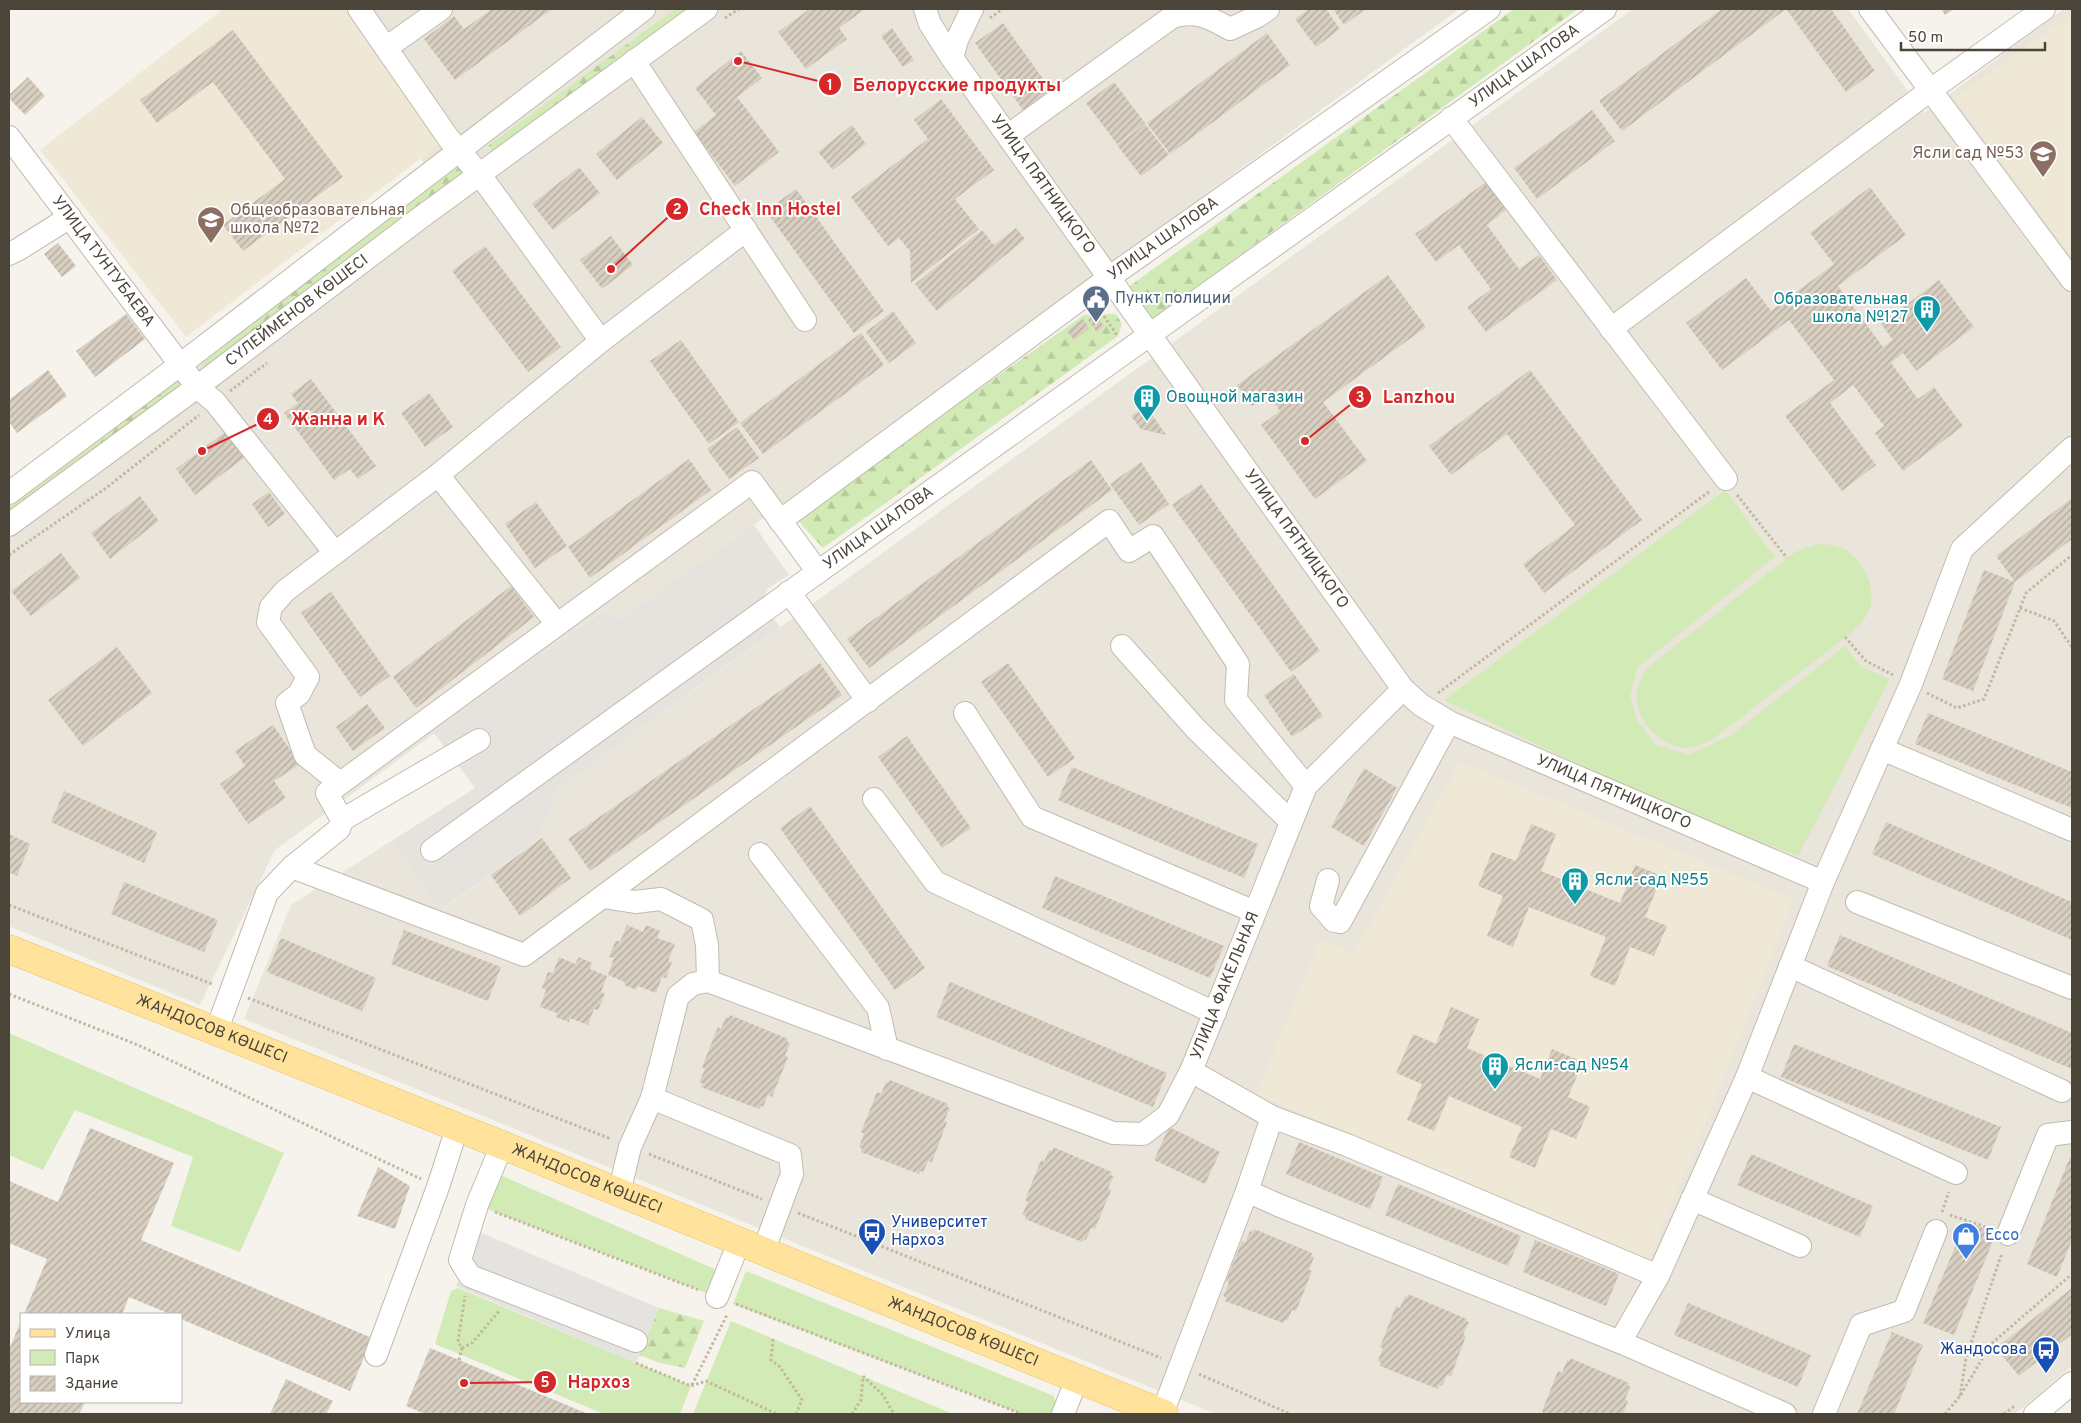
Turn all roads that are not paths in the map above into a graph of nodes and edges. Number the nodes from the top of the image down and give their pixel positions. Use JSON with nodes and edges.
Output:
{"nodes":[{"id":1,"x":359,"y":9,"type":"edge"},
{"id":2,"x":441,"y":9,"type":"edge"},
{"id":3,"x":644,"y":9,"type":"edge"},
{"id":4,"x":706,"y":9,"type":"edge"},
{"id":5,"x":925,"y":9,"type":"edge"},
{"id":6,"x":972,"y":9,"type":"edge"},
{"id":7,"x":1268,"y":9,"type":"edge"},
{"id":8,"x":1489,"y":9,"type":"edge"},
{"id":9,"x":1605,"y":9,"type":"edge"},
{"id":10,"x":1870,"y":9,"type":"edge"},
{"id":11,"x":2044,"y":9,"type":"edge"},
{"id":12,"x":386,"y":48,"type":"junction"},
{"id":13,"x":952,"y":58,"type":"junction"},
{"id":14,"x":634,"y":62,"type":"junction"},
{"id":15,"x":1932,"y":89,"type":"junction"},
{"id":16,"x":1451,"y":118,"type":"junction"},
{"id":17,"x":1009,"y":135,"type":"junction"},
{"id":18,"x":9,"y":137,"type":"edge"},
{"id":19,"x":459,"y":150,"type":"junction"},
{"id":20,"x":480,"y":175,"type":"junction"},
{"id":21,"x":70,"y":217,"type":"junction"},
{"id":22,"x":746,"y":230,"type":"junction"},
{"id":23,"x":9,"y":254,"type":"edge"},
{"id":24,"x":1110,"y":277,"type":"junction"},
{"id":25,"x":2072,"y":280,"type":"edge"},
{"id":26,"x":806,"y":320,"type":"dead end"},
{"id":27,"x":1611,"y":328,"type":"junction"},
{"id":28,"x":1150,"y":333,"type":"junction"},
{"id":29,"x":601,"y":341,"type":"junction"},
{"id":30,"x":181,"y":364,"type":"junction"},
{"id":31,"x":197,"y":387,"type":"junction"},
{"id":32,"x":2072,"y":448,"type":"edge"},
{"id":33,"x":438,"y":476,"type":"junction"},
{"id":34,"x":1726,"y":480,"type":"road end"},
{"id":35,"x":9,"y":493,"type":"edge"},
{"id":36,"x":780,"y":521,"type":"junction"},
{"id":37,"x":9,"y":524,"type":"edge"},
{"id":38,"x":335,"y":553,"type":"junction"},
{"id":39,"x":818,"y":572,"type":"junction"},
{"id":40,"x":788,"y":592,"type":"junction"},
{"id":41,"x":557,"y":624,"type":"junction"},
{"id":42,"x":1122,"y":646,"type":"dead end"},
{"id":43,"x":1403,"y":689,"type":"junction"},
{"id":44,"x":868,"y":701,"type":"junction"},
{"id":45,"x":965,"y":713,"type":"dead end"},
{"id":46,"x":1449,"y":722,"type":"junction"},
{"id":47,"x":479,"y":740,"type":"dead end"},
{"id":48,"x":1882,"y":749,"type":"junction"},
{"id":49,"x":340,"y":783,"type":"junction"},
{"id":50,"x":1306,"y":786,"type":"junction"},
{"id":51,"x":874,"y":799,"type":"dead end"},
{"id":52,"x":342,"y":820,"type":"junction"},
{"id":53,"x":1291,"y":822,"type":"junction"},
{"id":54,"x":2072,"y":830,"type":"edge"},
{"id":55,"x":432,"y":850,"type":"dead end"},
{"id":56,"x":760,"y":854,"type":"dead end"},
{"id":57,"x":292,"y":867,"type":"junction"},
{"id":58,"x":1328,"y":880,"type":"dead end"},
{"id":59,"x":1823,"y":882,"type":"junction"},
{"id":60,"x":602,"y":897,"type":"junction"},
{"id":61,"x":1857,"y":902,"type":"dead end"},
{"id":62,"x":1255,"y":912,"type":"junction"},
{"id":63,"x":9,"y":949,"type":"edge"},
{"id":64,"x":1790,"y":966,"type":"junction"},
{"id":65,"x":708,"y":981,"type":"junction"},
{"id":66,"x":2072,"y":988,"type":"edge"},
{"id":67,"x":1214,"y":1012,"type":"junction"},
{"id":68,"x":216,"y":1032,"type":"junction"},
{"id":69,"x":887,"y":1048,"type":"junction"},
{"id":70,"x":1191,"y":1071,"type":"junction"},
{"id":71,"x":1747,"y":1076,"type":"junction"},
{"id":72,"x":2062,"y":1091,"type":"dead end"},
{"id":73,"x":652,"y":1098,"type":"junction"},
{"id":74,"x":1272,"y":1117,"type":"junction"},
{"id":75,"x":458,"y":1128,"type":"junction"},
{"id":76,"x":2072,"y":1132,"type":"edge"},
{"id":77,"x":502,"y":1145,"type":"junction"},
{"id":78,"x":1956,"y":1173,"type":"dead end"},
{"id":79,"x":1248,"y":1191,"type":"junction"},
{"id":80,"x":619,"y":1193,"type":"junction"},
{"id":81,"x":1692,"y":1199,"type":"junction"},
{"id":82,"x":1936,"y":1231,"type":"road end"},
{"id":83,"x":2008,"y":1234,"type":"road end"},
{"id":84,"x":739,"y":1242,"type":"junction"},
{"id":85,"x":1800,"y":1246,"type":"dead end"},
{"id":86,"x":763,"y":1252,"type":"junction"},
{"id":87,"x":1658,"y":1276,"type":"junction"},
{"id":88,"x":725,"y":1300,"type":"road end"},
{"id":89,"x":636,"y":1341,"type":"dead end"},
{"id":90,"x":1620,"y":1342,"type":"junction"},
{"id":91,"x":376,"y":1354,"type":"dead end"},
{"id":92,"x":1077,"y":1379,"type":"junction"},
{"id":93,"x":2072,"y":1383,"type":"edge"},
{"id":94,"x":1063,"y":1414,"type":"edge"},
{"id":95,"x":1163,"y":1414,"type":"edge"},
{"id":96,"x":1785,"y":1414,"type":"edge"},
{"id":97,"x":1824,"y":1414,"type":"edge"},
{"id":98,"x":2035,"y":1414,"type":"edge"}],
"edges":[{"from":1,"to":12,"type":"street"},
{"from":2,"to":12,"type":"street"},
{"from":3,"to":19,"type":"street","name":"СҮЛЕЙМЕНОВ КӨШЕСІ"},
{"from":4,"to":14,"type":"street","name":"СҮЛЕЙМЕНОВ КӨШЕСІ"},
{"from":5,"to":13,"type":"street","name":"УЛИЦА ПЯТНИЦКОГО"},
{"from":6,"to":13,"type":"street"},
{"from":7,"to":17,"type":"street"},
{"from":8,"to":24,"type":"street","name":"УЛИЦА ШАЛОВА"},
{"from":9,"to":16,"type":"street","name":"УЛИЦА ШАЛОВА"},
{"from":10,"to":15,"type":"street"},
{"from":11,"to":15,"type":"street"},
{"from":12,"to":19,"type":"street"},
{"from":13,"to":17,"type":"street","name":"УЛИЦА ПЯТНИЦКОГО"},
{"from":14,"to":20,"type":"street","name":"СҮЛЕЙМЕНОВ КӨШЕСІ"},
{"from":14,"to":22,"type":"street"},
{"from":15,"to":25,"type":"street"},
{"from":15,"to":27,"type":"street"},
{"from":16,"to":27,"type":"street"},
{"from":16,"to":28,"type":"street","name":"УЛИЦА ШАЛОВА"},
{"from":17,"to":24,"type":"street","name":"УЛИЦА ПЯТНИЦКОГО"},
{"from":18,"to":21,"type":"street","name":"УЛИЦА ТУНТУБАЕВА"},
{"from":19,"to":20,"type":"street"},
{"from":19,"to":30,"type":"street","name":"СҮЛЕЙМЕНОВ КӨШЕСІ"},
{"from":20,"to":29,"type":"street"},
{"from":20,"to":31,"type":"street","name":"СҮЛЕЙМЕНОВ КӨШЕСІ"},
{"from":21,"to":23,"type":"street"},
{"from":21,"to":30,"type":"street","name":"УЛИЦА ТУНТУБАЕВА"},
{"from":22,"to":26,"type":"street"},
{"from":22,"to":29,"type":"street"},
{"from":24,"to":28,"type":"street","name":"УЛИЦА ПЯТНИЦКОГО"},
{"from":24,"to":36,"type":"street","name":"УЛИЦА ШАЛОВА"},
{"from":27,"to":34,"type":"street"},
{"from":28,"to":39,"type":"street","name":"УЛИЦА ШАЛОВА"},
{"from":28,"to":43,"type":"street","name":"УЛИЦА ПЯТНИЦКОГО"},
{"from":29,"to":33,"type":"street"},
{"from":30,"to":31,"type":"street","name":"УЛИЦА ТУНТУБАЕВА"},
{"from":30,"to":35,"type":"street","name":"СҮЛЕЙМЕНОВ КӨШЕСІ"},
{"from":31,"to":37,"type":"street","name":"СҮЛЕЙМЕНОВ КӨШЕСІ"},
{"from":31,"to":38,"type":"street","name":"УЛИЦА ТУНТУБАЕВА"},
{"from":32,"to":48,"type":"street"},
{"from":33,"to":38,"type":"street"},
{"from":33,"to":41,"type":"street"},
{"from":36,"to":39,"type":"street","name":"УЛИЦА ШАЛОВА"},
{"from":36,"to":41,"type":"street"},
{"from":38,"to":49,"type":"street"},
{"from":39,"to":40,"type":"street"},
{"from":40,"to":44,"type":"street"},
{"from":40,"to":55,"type":"street"},
{"from":41,"to":49,"type":"street"},
{"from":42,"to":53,"type":"street"},
{"from":43,"to":46,"type":"street","name":"УЛИЦА ПЯТНИЦКОГО"},
{"from":43,"to":50,"type":"street","name":"УЛИЦА ФАКЕЛЬНАЯ"},
{"from":44,"to":50,"type":"street"},
{"from":44,"to":60,"type":"street"},
{"from":45,"to":62,"type":"street"},
{"from":46,"to":58,"type":"street"},
{"from":46,"to":59,"type":"street","name":"УЛИЦА ПЯТНИЦКОГО"},
{"from":47,"to":52,"type":"street"},
{"from":48,"to":54,"type":"street"},
{"from":48,"to":59,"type":"street"},
{"from":49,"to":52,"type":"street"},
{"from":50,"to":53,"type":"street","name":"УЛИЦА ФАКЕЛЬНАЯ"},
{"from":51,"to":67,"type":"street"},
{"from":52,"to":57,"type":"street"},
{"from":53,"to":62,"type":"street","name":"УЛИЦА ФАКЕЛЬНАЯ"},
{"from":56,"to":69,"type":"street"},
{"from":57,"to":60,"type":"street"},
{"from":57,"to":68,"type":"street"},
{"from":59,"to":64,"type":"street"},
{"from":60,"to":65,"type":"street"},
{"from":61,"to":66,"type":"street"},
{"from":62,"to":67,"type":"street","name":"УЛИЦА ФАКЕЛЬНАЯ"},
{"from":63,"to":68,"type":"main road","name":"ЖАНДОСОВ КӨШЕСІ"},
{"from":64,"to":71,"type":"street"},
{"from":64,"to":72,"type":"street"},
{"from":65,"to":69,"type":"street"},
{"from":65,"to":73,"type":"street"},
{"from":67,"to":70,"type":"street","name":"УЛИЦА ФАКЕЛЬНАЯ"},
{"from":68,"to":75,"type":"main road","name":"ЖАНДОСОВ КӨШЕСІ"},
{"from":69,"to":70,"type":"street"},
{"from":70,"to":74,"type":"street","name":"УЛИЦА ФАКЕЛЬНАЯ"},
{"from":71,"to":78,"type":"street"},
{"from":71,"to":81,"type":"street"},
{"from":73,"to":80,"type":"street"},
{"from":73,"to":86,"type":"street"},
{"from":74,"to":79,"type":"street"},
{"from":74,"to":87,"type":"street","name":"УЛИЦА ФАКЕЛЬНАЯ"},
{"from":75,"to":77,"type":"main road","name":"ЖАНДОСОВ КӨШЕСІ"},
{"from":75,"to":91,"type":"street"},
{"from":76,"to":83,"type":"street"},
{"from":77,"to":80,"type":"main road","name":"ЖАНДОСОВ КӨШЕСІ"},
{"from":77,"to":89,"type":"street"},
{"from":79,"to":90,"type":"street"},
{"from":79,"to":95,"type":"street"},
{"from":80,"to":84,"type":"main road","name":"ЖАНДОСОВ КӨШЕСІ"},
{"from":81,"to":85,"type":"street"},
{"from":81,"to":87,"type":"street"},
{"from":82,"to":97,"type":"street"},
{"from":84,"to":86,"type":"main road","name":"ЖАНДОСОВ КӨШЕСІ"},
{"from":84,"to":88,"type":"street"},
{"from":86,"to":92,"type":"main road","name":"ЖАНДОСОВ КӨШЕСІ"},
{"from":87,"to":90,"type":"street"},
{"from":90,"to":96,"type":"street"},
{"from":92,"to":94,"type":"street"},
{"from":92,"to":95,"type":"main road","name":"ЖАНДОСОВ КӨШЕСІ"},
{"from":93,"to":98,"type":"street"}]}
